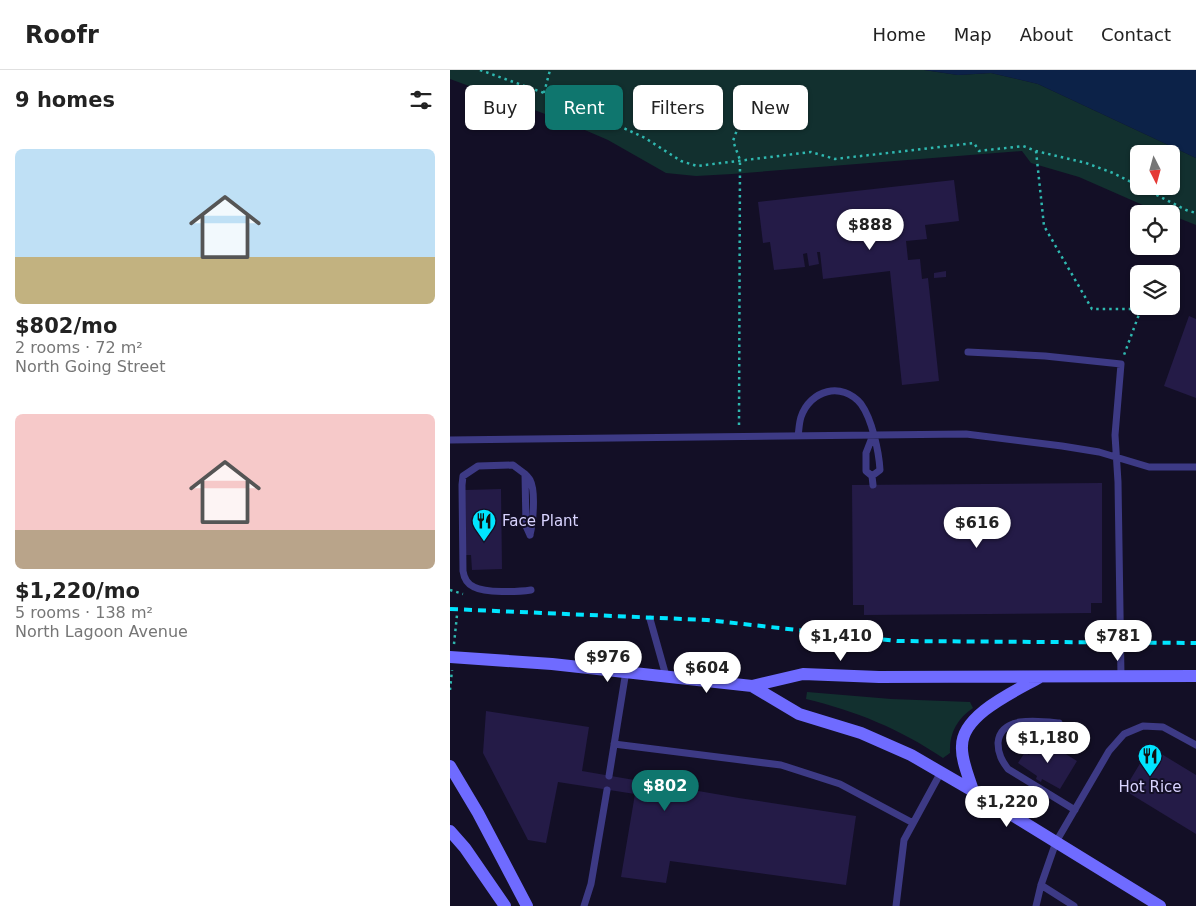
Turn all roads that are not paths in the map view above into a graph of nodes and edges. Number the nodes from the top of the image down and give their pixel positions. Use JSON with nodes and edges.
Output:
{"nodes":[{"id":1,"x":968,"y":352,"type":"dead end"},
{"id":2,"x":873,"y":435,"type":"junction"},
{"id":3,"x":798,"y":436,"type":"junction"},
{"id":4,"x":450,"y":440,"type":"edge"},
{"id":5,"x":1116,"y":457,"type":"junction"},
{"id":6,"x":1196,"y":467,"type":"edge"},
{"id":7,"x":872,"y":476,"type":"junction"},
{"id":8,"x":872,"y":485,"type":"dead end"},
{"id":9,"x":530,"y":535,"type":"dead end"},
{"id":10,"x":530,"y":590,"type":"dead end"},
{"id":11,"x":650,"y":619,"type":"dead end"},
{"id":12,"x":450,"y":658,"type":"edge"},
{"id":13,"x":626,"y":671,"type":"junction"},
{"id":14,"x":666,"y":676,"type":"junction"},
{"id":15,"x":1041,"y":676,"type":"junction"},
{"id":16,"x":1121,"y":676,"type":"junction"},
{"id":17,"x":1196,"y":676,"type":"edge"},
{"id":18,"x":752,"y":686,"type":"junction"},
{"id":19,"x":1059,"y":723,"type":"dead end"},
{"id":20,"x":614,"y":744,"type":"junction"},
{"id":21,"x":1196,"y":745,"type":"edge"},
{"id":22,"x":450,"y":766,"type":"edge"},
{"id":23,"x":941,"y":772,"type":"junction"},
{"id":24,"x":609,"y":776,"type":"dead end"},
{"id":25,"x":607,"y":790,"type":"dead end"},
{"id":26,"x":973,"y":790,"type":"junction"},
{"id":27,"x":1075,"y":810,"type":"junction"},
{"id":28,"x":913,"y":823,"type":"junction"},
{"id":29,"x":450,"y":831,"type":"edge"},
{"id":30,"x":1056,"y":842,"type":"junction"},
{"id":31,"x":1041,"y":885,"type":"junction"},
{"id":32,"x":505,"y":906,"type":"edge"},
{"id":33,"x":527,"y":906,"type":"edge"},
{"id":34,"x":584,"y":906,"type":"edge"},
{"id":35,"x":896,"y":906,"type":"edge"},
{"id":36,"x":1036,"y":906,"type":"edge"},
{"id":37,"x":1074,"y":906,"type":"edge"},
{"id":38,"x":1160,"y":906,"type":"edge"}],
"edges":[{"from":1,"to":5,"type":"lane"},
{"from":2,"to":3,"type":"lane"},
{"from":2,"to":3,"type":"lane"},
{"from":2,"to":5,"type":"lane"},
{"from":2,"to":7,"type":"lane"},
{"from":2,"to":7,"type":"lane"},
{"from":3,"to":4,"type":"lane"},
{"from":5,"to":6,"type":"lane"},
{"from":5,"to":16,"type":"lane"},
{"from":7,"to":8,"type":"lane"},
{"from":9,"to":10,"type":"lane"},
{"from":11,"to":14,"type":"lane"},
{"from":12,"to":13,"type":"main road"},
{"from":13,"to":14,"type":"main road"},
{"from":13,"to":20,"type":"lane"},
{"from":14,"to":18,"type":"main road"},
{"from":15,"to":16,"type":"main road"},
{"from":15,"to":18,"type":"main road"},
{"from":15,"to":26,"type":"main road"},
{"from":16,"to":17,"type":"main road"},
{"from":18,"to":23,"type":"main road"},
{"from":19,"to":27,"type":"lane"},
{"from":20,"to":24,"type":"lane"},
{"from":20,"to":28,"type":"lane"},
{"from":21,"to":27,"type":"lane"},
{"from":22,"to":33,"type":"main road"},
{"from":23,"to":26,"type":"main road"},
{"from":23,"to":28,"type":"lane"},
{"from":25,"to":34,"type":"lane"},
{"from":26,"to":30,"type":"main road"},
{"from":27,"to":30,"type":"lane"},
{"from":28,"to":35,"type":"lane"},
{"from":29,"to":32,"type":"main road"},
{"from":30,"to":31,"type":"lane"},
{"from":30,"to":38,"type":"main road"},
{"from":31,"to":36,"type":"lane"},
{"from":31,"to":37,"type":"lane"}]}
